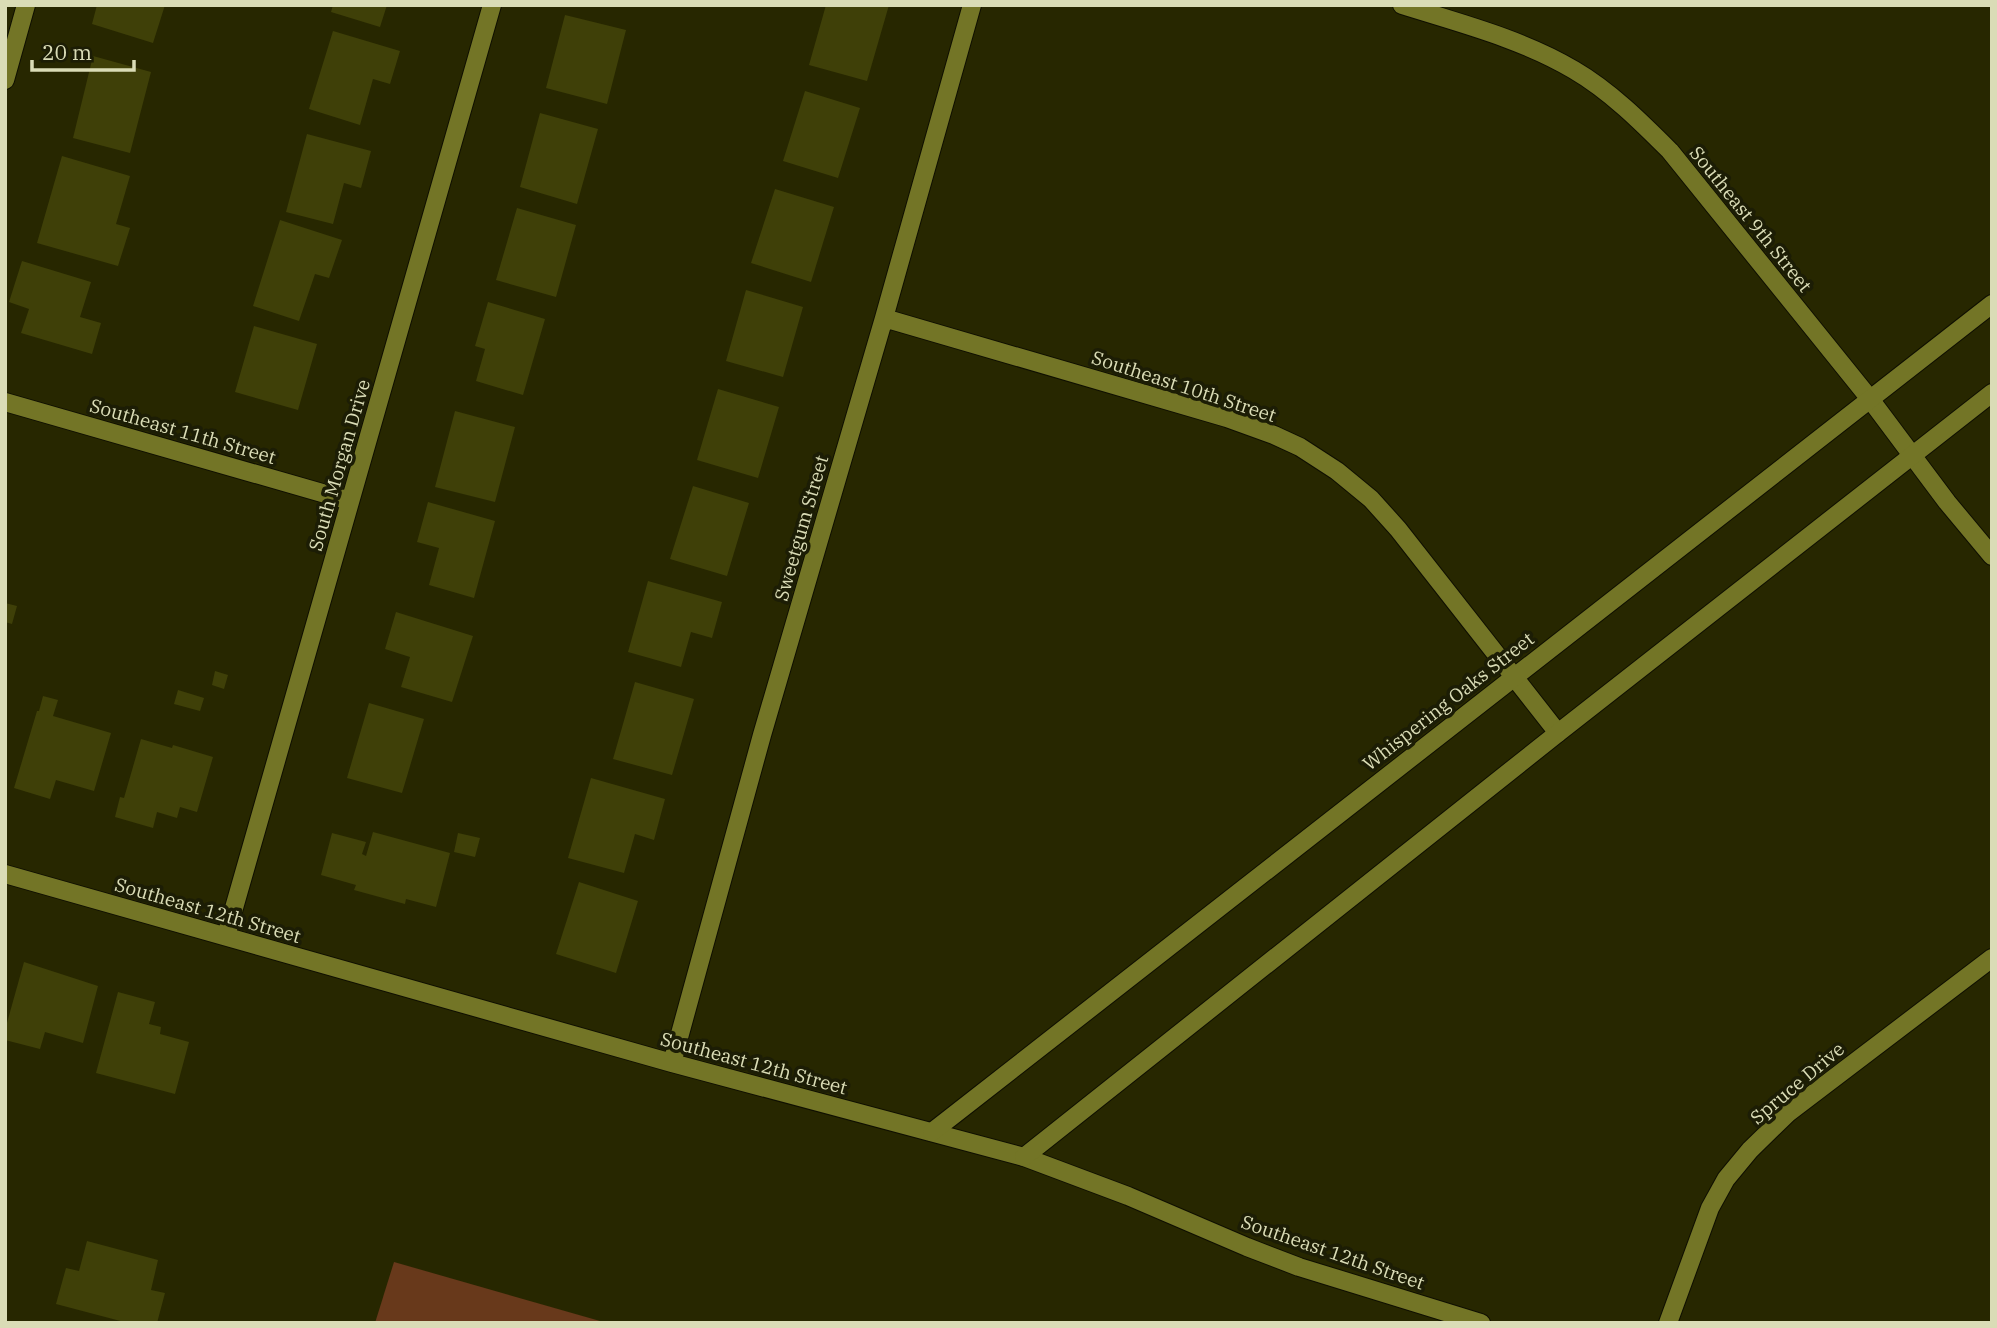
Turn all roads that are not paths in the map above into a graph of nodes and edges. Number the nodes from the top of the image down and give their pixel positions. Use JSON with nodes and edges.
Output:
{"nodes":[{"id":1,"x":26,"y":5,"type":"edge"},
{"id":2,"x":492,"y":5,"type":"edge"},
{"id":3,"x":972,"y":5,"type":"edge"},
{"id":4,"x":1402,"y":5,"type":"edge"},
{"id":5,"x":5,"y":80,"type":"edge"},
{"id":6,"x":1992,"y":304,"type":"edge"},
{"id":7,"x":884,"y":318,"type":"junction"},
{"id":8,"x":1992,"y":393,"type":"edge"},
{"id":9,"x":1870,"y":399,"type":"junction"},
{"id":10,"x":5,"y":402,"type":"edge"},
{"id":11,"x":1913,"y":455,"type":"junction"},
{"id":12,"x":350,"y":501,"type":"junction"},
{"id":13,"x":1992,"y":556,"type":"edge"},
{"id":14,"x":1513,"y":676,"type":"junction"},
{"id":15,"x":1558,"y":733,"type":"junction"},
{"id":16,"x":5,"y":874,"type":"edge"},
{"id":17,"x":226,"y":936,"type":"junction"},
{"id":18,"x":1992,"y":958,"type":"edge"},
{"id":19,"x":672,"y":1063,"type":"junction"},
{"id":20,"x":932,"y":1132,"type":"junction"},
{"id":21,"x":1024,"y":1157,"type":"junction"},
{"id":22,"x":1482,"y":1323,"type":"edge"},
{"id":23,"x":1668,"y":1323,"type":"edge"}],
"edges":[{"from":1,"to":5,"type":"street"},
{"from":2,"to":12,"type":"street","name":"South Morgan Drive"},
{"from":3,"to":7,"type":"street","name":"Sweetgum Street"},
{"from":4,"to":9,"type":"street","name":"Southeast 9th Street"},
{"from":6,"to":9,"type":"street","name":"Whispering Oaks Street"},
{"from":7,"to":14,"type":"street","name":"Southeast 10th Street"},
{"from":7,"to":19,"type":"street","name":"Sweetgum Street"},
{"from":8,"to":11,"type":"street"},
{"from":9,"to":11,"type":"street","name":"Southeast 9th Street"},
{"from":9,"to":14,"type":"street","name":"Whispering Oaks Street"},
{"from":10,"to":12,"type":"street","name":"Southeast 11th Street"},
{"from":11,"to":13,"type":"street","name":"Southeast 9th Street"},
{"from":11,"to":15,"type":"street"},
{"from":12,"to":17,"type":"street","name":"South Morgan Drive"},
{"from":14,"to":15,"type":"street","name":"Southeast 10th Street"},
{"from":14,"to":20,"type":"street","name":"Whispering Oaks Street"},
{"from":15,"to":21,"type":"street"},
{"from":16,"to":17,"type":"street","name":"Southeast 12th Street"},
{"from":17,"to":19,"type":"street","name":"Southeast 12th Street"},
{"from":18,"to":23,"type":"street","name":"Spruce Drive"},
{"from":19,"to":20,"type":"street","name":"Southeast 12th Street"},
{"from":20,"to":21,"type":"street","name":"Southeast 12th Street"},
{"from":21,"to":22,"type":"street","name":"Southeast 12th Street"}]}
